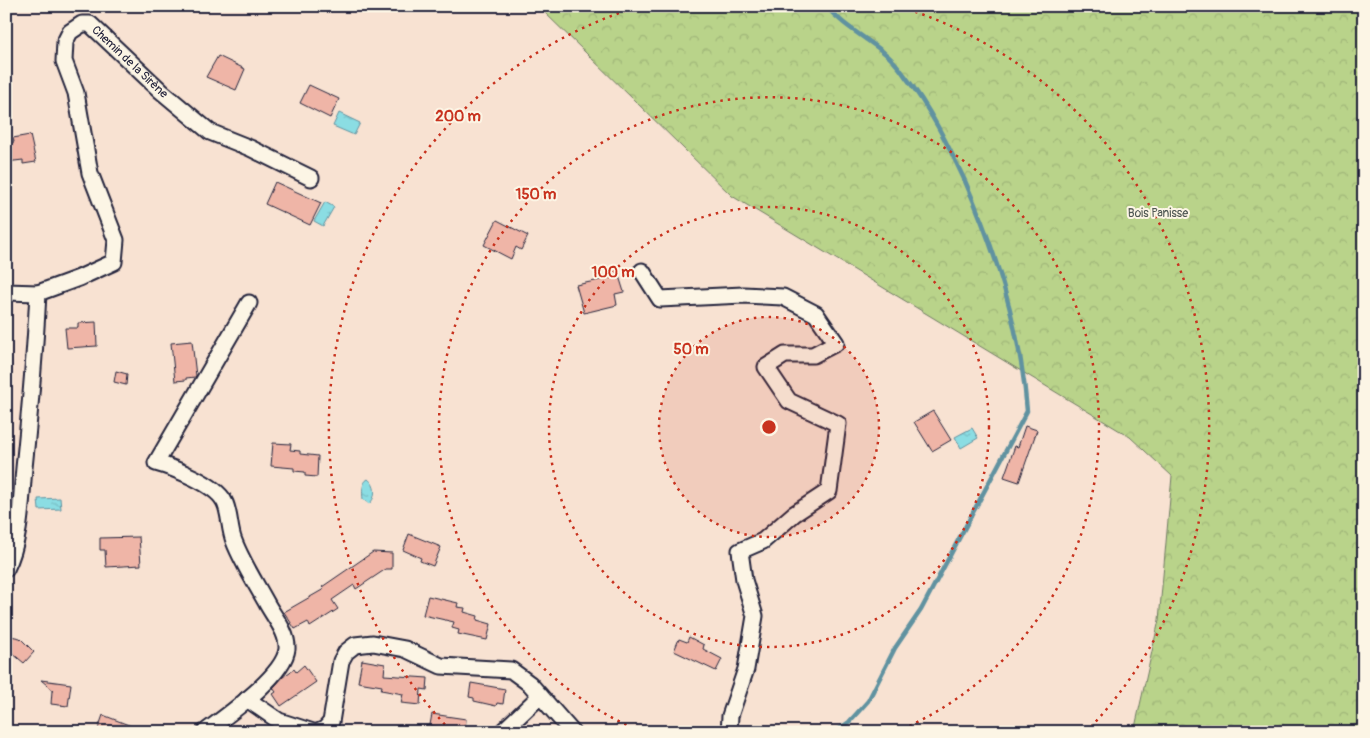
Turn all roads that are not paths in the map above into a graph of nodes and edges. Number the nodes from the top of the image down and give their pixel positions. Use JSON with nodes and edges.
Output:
{"nodes":[{"id":1,"x":311,"y":178,"type":"dead end"},
{"id":2,"x":642,"y":271,"type":"dead end"},
{"id":3,"x":6,"y":292,"type":"edge"},
{"id":4,"x":38,"y":293,"type":"junction"},
{"id":5,"x":249,"y":303,"type":"dead end"},
{"id":6,"x":6,"y":569,"type":"edge"},
{"id":7,"x":540,"y":696,"type":"junction"},
{"id":8,"x":247,"y":699,"type":"junction"},
{"id":9,"x":205,"y":732,"type":"edge"},
{"id":10,"x":313,"y":732,"type":"edge"},
{"id":11,"x":318,"y":732,"type":"edge"},
{"id":12,"x":502,"y":732,"type":"edge"},
{"id":13,"x":572,"y":732,"type":"edge"},
{"id":14,"x":729,"y":732,"type":"edge"}],
"edges":[{"from":1,"to":4,"type":"street","name":"Chemin de la Sirène"},
{"from":2,"to":14,"type":"street"},
{"from":3,"to":4,"type":"street","name":"Chemin de la Sirène"},
{"from":4,"to":6,"type":"street"},
{"from":5,"to":8,"type":"street"},
{"from":7,"to":11,"type":"street"},
{"from":7,"to":12,"type":"street"},
{"from":7,"to":13,"type":"street"},
{"from":8,"to":9,"type":"street"},
{"from":8,"to":10,"type":"street"}]}
